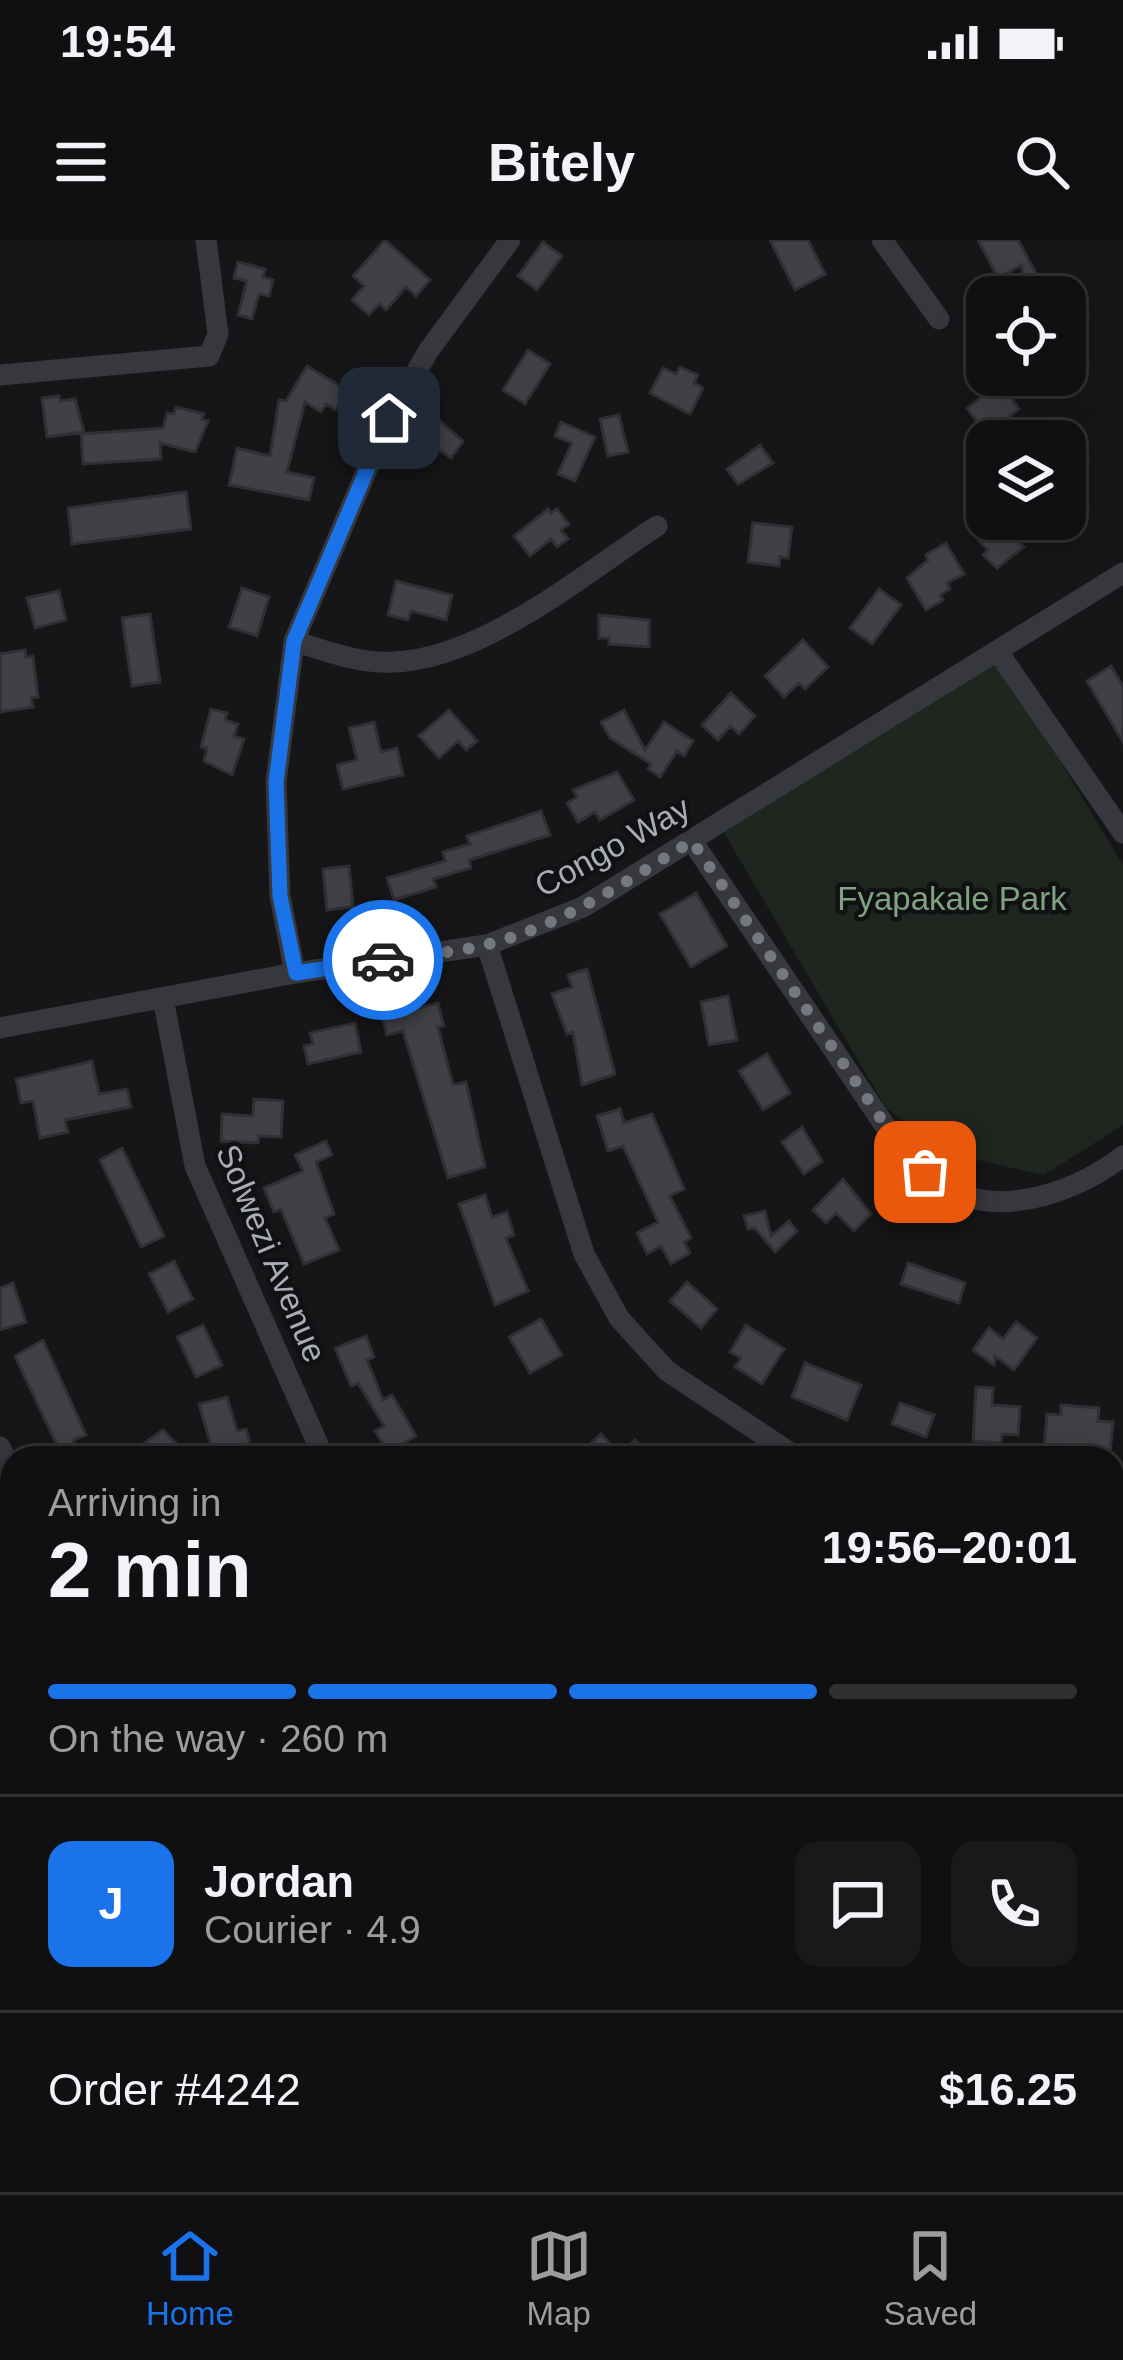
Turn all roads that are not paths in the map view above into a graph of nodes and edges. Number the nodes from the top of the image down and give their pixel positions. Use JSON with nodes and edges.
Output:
{"nodes":[{"id":1,"x":206,"y":240,"type":"edge"},
{"id":2,"x":510,"y":240,"type":"edge"},
{"id":3,"x":882,"y":240,"type":"edge"},
{"id":4,"x":939,"y":319,"type":"dead end"},
{"id":5,"x":0,"y":375,"type":"edge"},
{"id":6,"x":658,"y":526,"type":"dead end"},
{"id":7,"x":1123,"y":573,"type":"edge"},
{"id":8,"x":294,"y":641,"type":"junction"},
{"id":9,"x":998,"y":652,"type":"junction"},
{"id":10,"x":1123,"y":832,"type":"edge"},
{"id":11,"x":692,"y":841,"type":"junction"},
{"id":12,"x":487,"y":945,"type":"junction"},
{"id":13,"x":296,"y":973,"type":"junction"},
{"id":14,"x":163,"y":998,"type":"junction"},
{"id":15,"x":0,"y":1028,"type":"edge"},
{"id":16,"x":1123,"y":1156,"type":"edge"},
{"id":17,"x":316,"y":1446,"type":"edge"},
{"id":18,"x":780,"y":1446,"type":"edge"}],
"edges":[{"from":1,"to":5,"type":"street"},
{"from":2,"to":8,"type":"street"},
{"from":3,"to":4,"type":"street"},
{"from":6,"to":8,"type":"street"},
{"from":7,"to":9,"type":"street","name":"Congo Way"},
{"from":8,"to":13,"type":"street"},
{"from":9,"to":10,"type":"street"},
{"from":9,"to":11,"type":"street","name":"Congo Way"},
{"from":11,"to":12,"type":"street","name":"Congo Way"},
{"from":11,"to":16,"type":"street"},
{"from":12,"to":13,"type":"street","name":"Congo Way"},
{"from":12,"to":18,"type":"street"},
{"from":13,"to":14,"type":"street","name":"Congo Way"},
{"from":14,"to":15,"type":"street","name":"Congo Way"},
{"from":14,"to":17,"type":"street","name":"Solwezi Avenue"}]}
